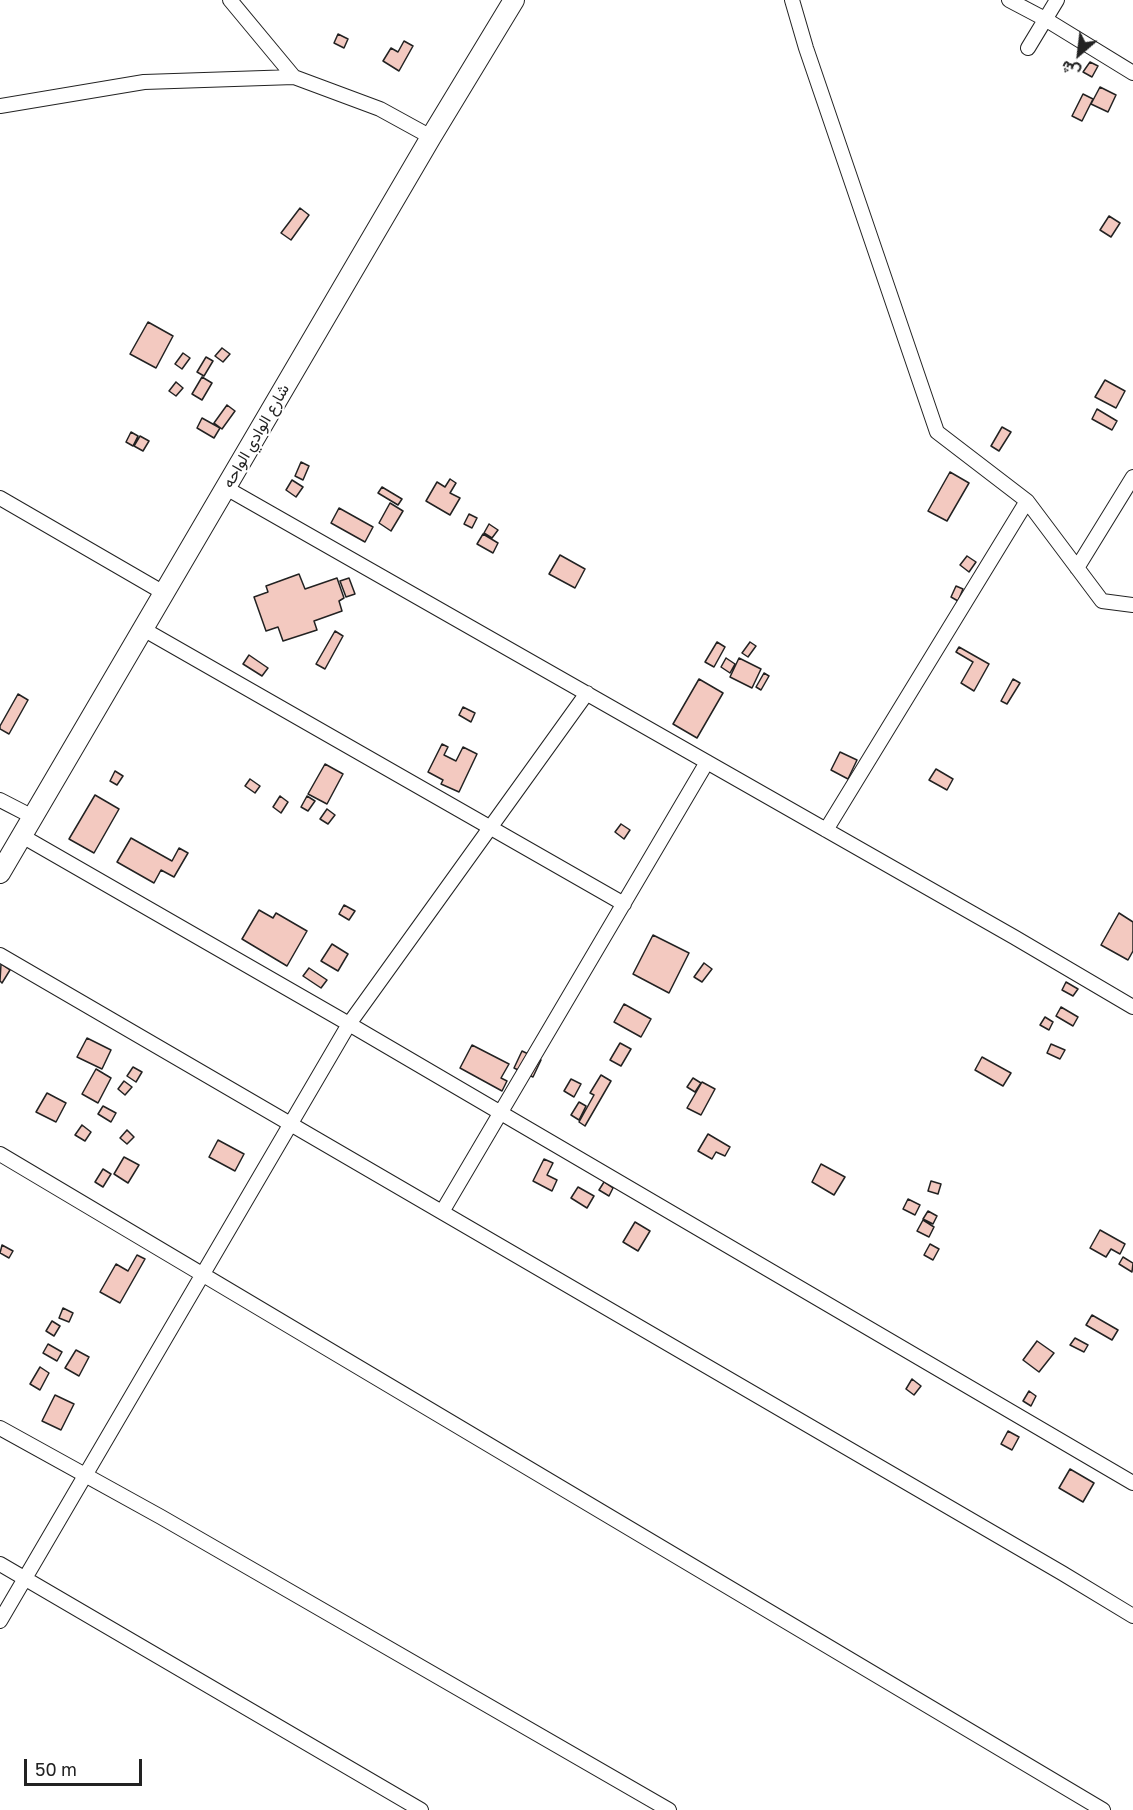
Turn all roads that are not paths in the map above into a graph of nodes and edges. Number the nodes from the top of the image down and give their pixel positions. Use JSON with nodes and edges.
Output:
{"nodes":[{"id":1,"x":230,"y":0,"type":"edge"},
{"id":2,"x":514,"y":0,"type":"edge"},
{"id":3,"x":792,"y":0,"type":"edge"},
{"id":4,"x":1009,"y":0,"type":"edge"},
{"id":5,"x":1057,"y":0,"type":"edge"},
{"id":6,"x":1045,"y":19,"type":"junction"},
{"id":7,"x":1028,"y":48,"type":"dead end"},
{"id":8,"x":1133,"y":73,"type":"edge"},
{"id":9,"x":294,"y":77,"type":"junction"},
{"id":10,"x":0,"y":106,"type":"edge"},
{"id":11,"x":431,"y":137,"type":"junction"},
{"id":12,"x":1133,"y":477,"type":"edge"},
{"id":13,"x":226,"y":488,"type":"junction"},
{"id":14,"x":0,"y":498,"type":"edge"},
{"id":15,"x":1027,"y":501,"type":"junction"},
{"id":16,"x":1077,"y":568,"type":"junction"},
{"id":17,"x":164,"y":593,"type":"junction"},
{"id":18,"x":1133,"y":605,"type":"edge"},
{"id":19,"x":143,"y":629,"type":"junction"},
{"id":20,"x":587,"y":693,"type":"junction"},
{"id":21,"x":707,"y":762,"type":"junction"},
{"id":22,"x":0,"y":800,"type":"edge"},
{"id":23,"x":33,"y":817,"type":"junction"},
{"id":24,"x":490,"y":826,"type":"junction"},
{"id":25,"x":826,"y":830,"type":"junction"},
{"id":26,"x":22,"y":836,"type":"junction"},
{"id":27,"x":0,"y":873,"type":"edge"},
{"id":28,"x":624,"y":903,"type":"junction"},
{"id":29,"x":0,"y":955,"type":"edge"},
{"id":30,"x":1133,"y":1007,"type":"edge"},
{"id":31,"x":349,"y":1024,"type":"junction"},
{"id":32,"x":501,"y":1112,"type":"junction"},
{"id":33,"x":290,"y":1124,"type":"junction"},
{"id":34,"x":0,"y":1154,"type":"edge"},
{"id":35,"x":441,"y":1212,"type":"junction"},
{"id":36,"x":202,"y":1275,"type":"junction"},
{"id":37,"x":0,"y":1428,"type":"edge"},
{"id":38,"x":85,"y":1475,"type":"junction"},
{"id":39,"x":1133,"y":1483,"type":"edge"},
{"id":40,"x":0,"y":1564,"type":"edge"},
{"id":41,"x":25,"y":1578,"type":"junction"},
{"id":42,"x":1133,"y":1616,"type":"edge"},
{"id":43,"x":0,"y":1621,"type":"edge"},
{"id":44,"x":421,"y":1810,"type":"edge"},
{"id":45,"x":669,"y":1810,"type":"edge"},
{"id":46,"x":1103,"y":1810,"type":"edge"}],
"edges":[{"from":1,"to":9,"type":"street"},
{"from":2,"to":11,"type":"main road","name":"شارع الوادي الواحه"},
{"from":3,"to":15,"type":"street"},
{"from":4,"to":6,"type":"street"},
{"from":5,"to":6,"type":"street"},
{"from":6,"to":7,"type":"street"},
{"from":6,"to":8,"type":"street"},
{"from":9,"to":10,"type":"street"},
{"from":9,"to":11,"type":"street"},
{"from":11,"to":13,"type":"main road","name":"شارع الوادي الواحه"},
{"from":12,"to":16,"type":"street"},
{"from":13,"to":17,"type":"main road","name":"شارع الوادي الواحه"},
{"from":13,"to":20,"type":"street"},
{"from":14,"to":17,"type":"street"},
{"from":15,"to":16,"type":"street"},
{"from":15,"to":25,"type":"street"},
{"from":16,"to":18,"type":"street"},
{"from":17,"to":19,"type":"main road","name":"شارع الوادي الواحه"},
{"from":19,"to":23,"type":"main road","name":"شارع الوادي الواحه"},
{"from":19,"to":24,"type":"street"},
{"from":20,"to":21,"type":"street"},
{"from":20,"to":24,"type":"street"},
{"from":21,"to":25,"type":"street"},
{"from":21,"to":28,"type":"street"},
{"from":22,"to":23,"type":"street"},
{"from":23,"to":26,"type":"main road","name":"شارع الوادي الواحه"},
{"from":24,"to":28,"type":"street"},
{"from":24,"to":31,"type":"street"},
{"from":25,"to":30,"type":"street"},
{"from":26,"to":27,"type":"main road","name":"شارع الوادي الواحه"},
{"from":26,"to":31,"type":"street"},
{"from":28,"to":32,"type":"street"},
{"from":29,"to":33,"type":"street"},
{"from":31,"to":32,"type":"street"},
{"from":31,"to":33,"type":"street"},
{"from":32,"to":35,"type":"street"},
{"from":32,"to":39,"type":"street"},
{"from":33,"to":35,"type":"street"},
{"from":33,"to":36,"type":"street"},
{"from":34,"to":36,"type":"street"},
{"from":35,"to":42,"type":"street"},
{"from":36,"to":38,"type":"street"},
{"from":36,"to":46,"type":"street"},
{"from":37,"to":38,"type":"street"},
{"from":38,"to":41,"type":"street"},
{"from":38,"to":45,"type":"street"},
{"from":40,"to":41,"type":"street"},
{"from":41,"to":43,"type":"street"},
{"from":41,"to":44,"type":"street"}]}
